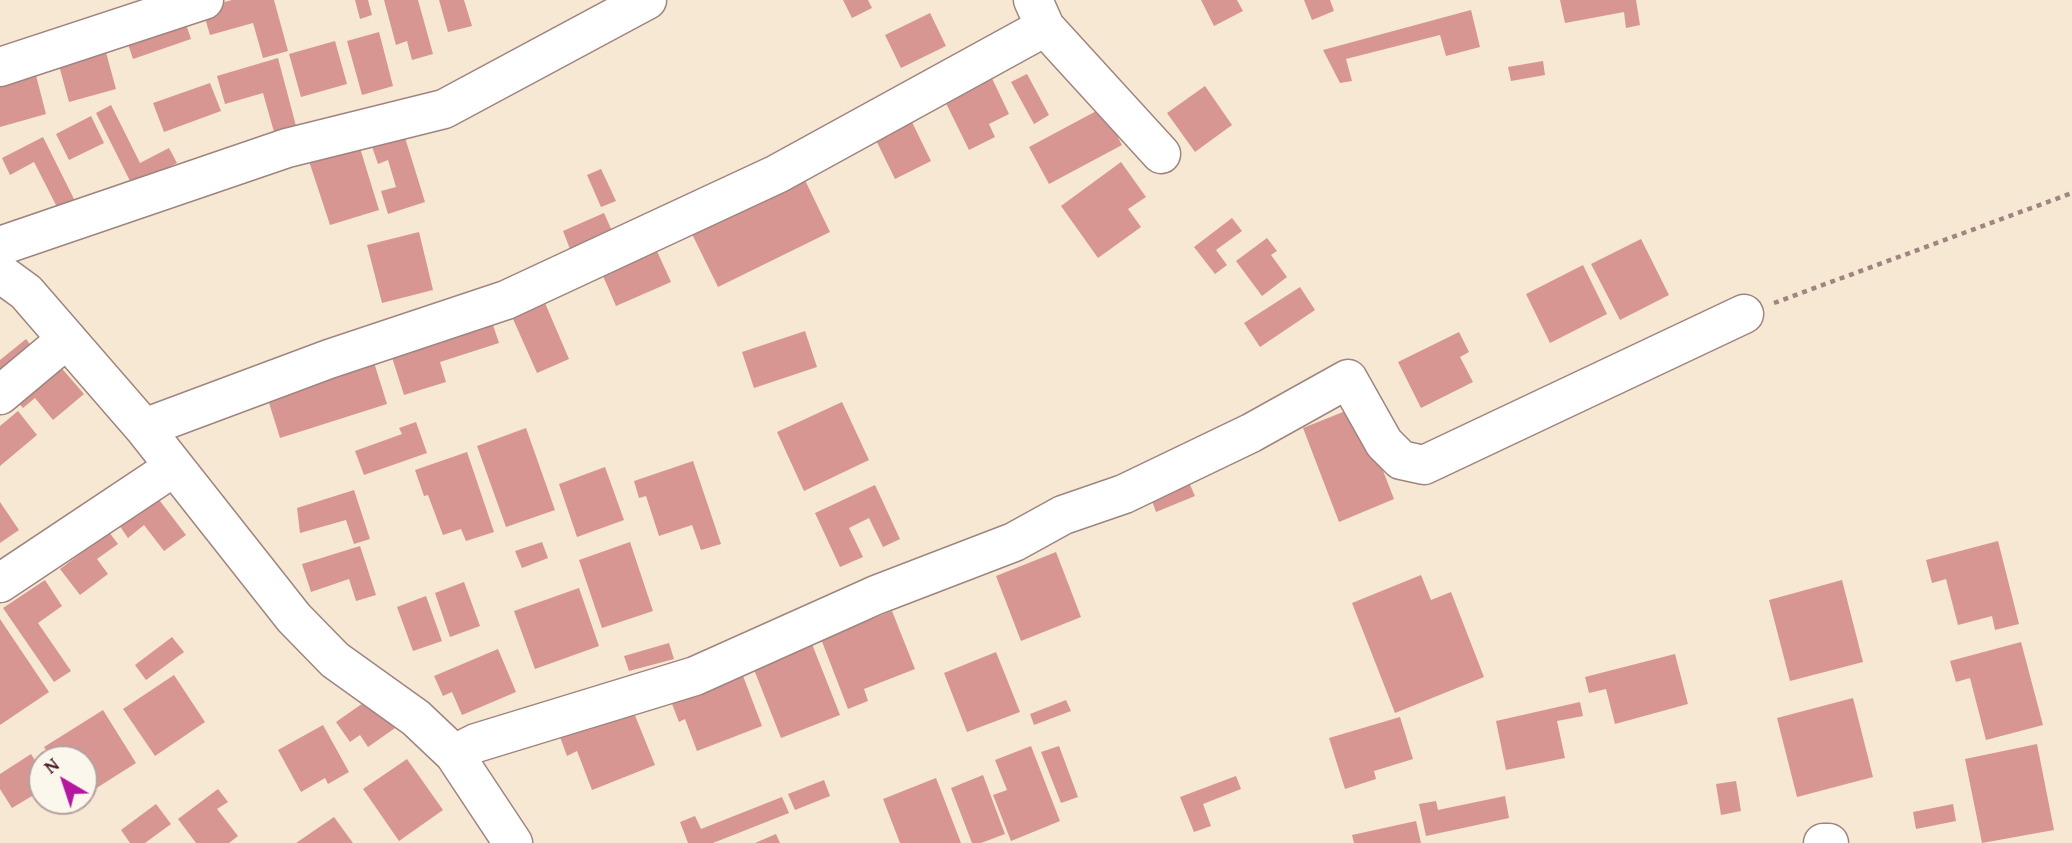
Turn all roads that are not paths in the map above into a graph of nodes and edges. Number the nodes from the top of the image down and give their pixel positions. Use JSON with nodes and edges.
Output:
{"nodes":[{"id":1,"x":204,"y":0,"type":"edge"},
{"id":2,"x":647,"y":0,"type":"edge"},
{"id":3,"x":1039,"y":13,"type":"edge"},
{"id":4,"x":0,"y":67,"type":"edge"},
{"id":5,"x":1161,"y":154,"type":"dead end"},
{"id":6,"x":0,"y":246,"type":"edge"},
{"id":7,"x":0,"y":273,"type":"edge"},
{"id":8,"x":1744,"y":314,"type":"road end"},
{"id":9,"x":67,"y":339,"type":"junction"},
{"id":10,"x":0,"y":395,"type":"edge"},
{"id":11,"x":144,"y":428,"type":"junction"},
{"id":12,"x":174,"y":467,"type":"junction"},
{"id":13,"x":0,"y":583,"type":"edge"},
{"id":14,"x":454,"y":754,"type":"junction"},
{"id":15,"x":513,"y":843,"type":"edge"},
{"id":16,"x":1823,"y":843,"type":"edge"},
{"id":17,"x":1829,"y":843,"type":"edge"}],
"edges":[{"from":1,"to":4,"type":"street"},
{"from":2,"to":6,"type":"street"},
{"from":3,"to":5,"type":"street"},
{"from":3,"to":11,"type":"street"},
{"from":7,"to":9,"type":"street"},
{"from":8,"to":14,"type":"street"},
{"from":9,"to":10,"type":"street"},
{"from":9,"to":11,"type":"street"},
{"from":11,"to":12,"type":"street"},
{"from":12,"to":13,"type":"street"},
{"from":12,"to":14,"type":"street"},
{"from":14,"to":15,"type":"street"},
{"from":16,"to":17,"type":"street"}]}
